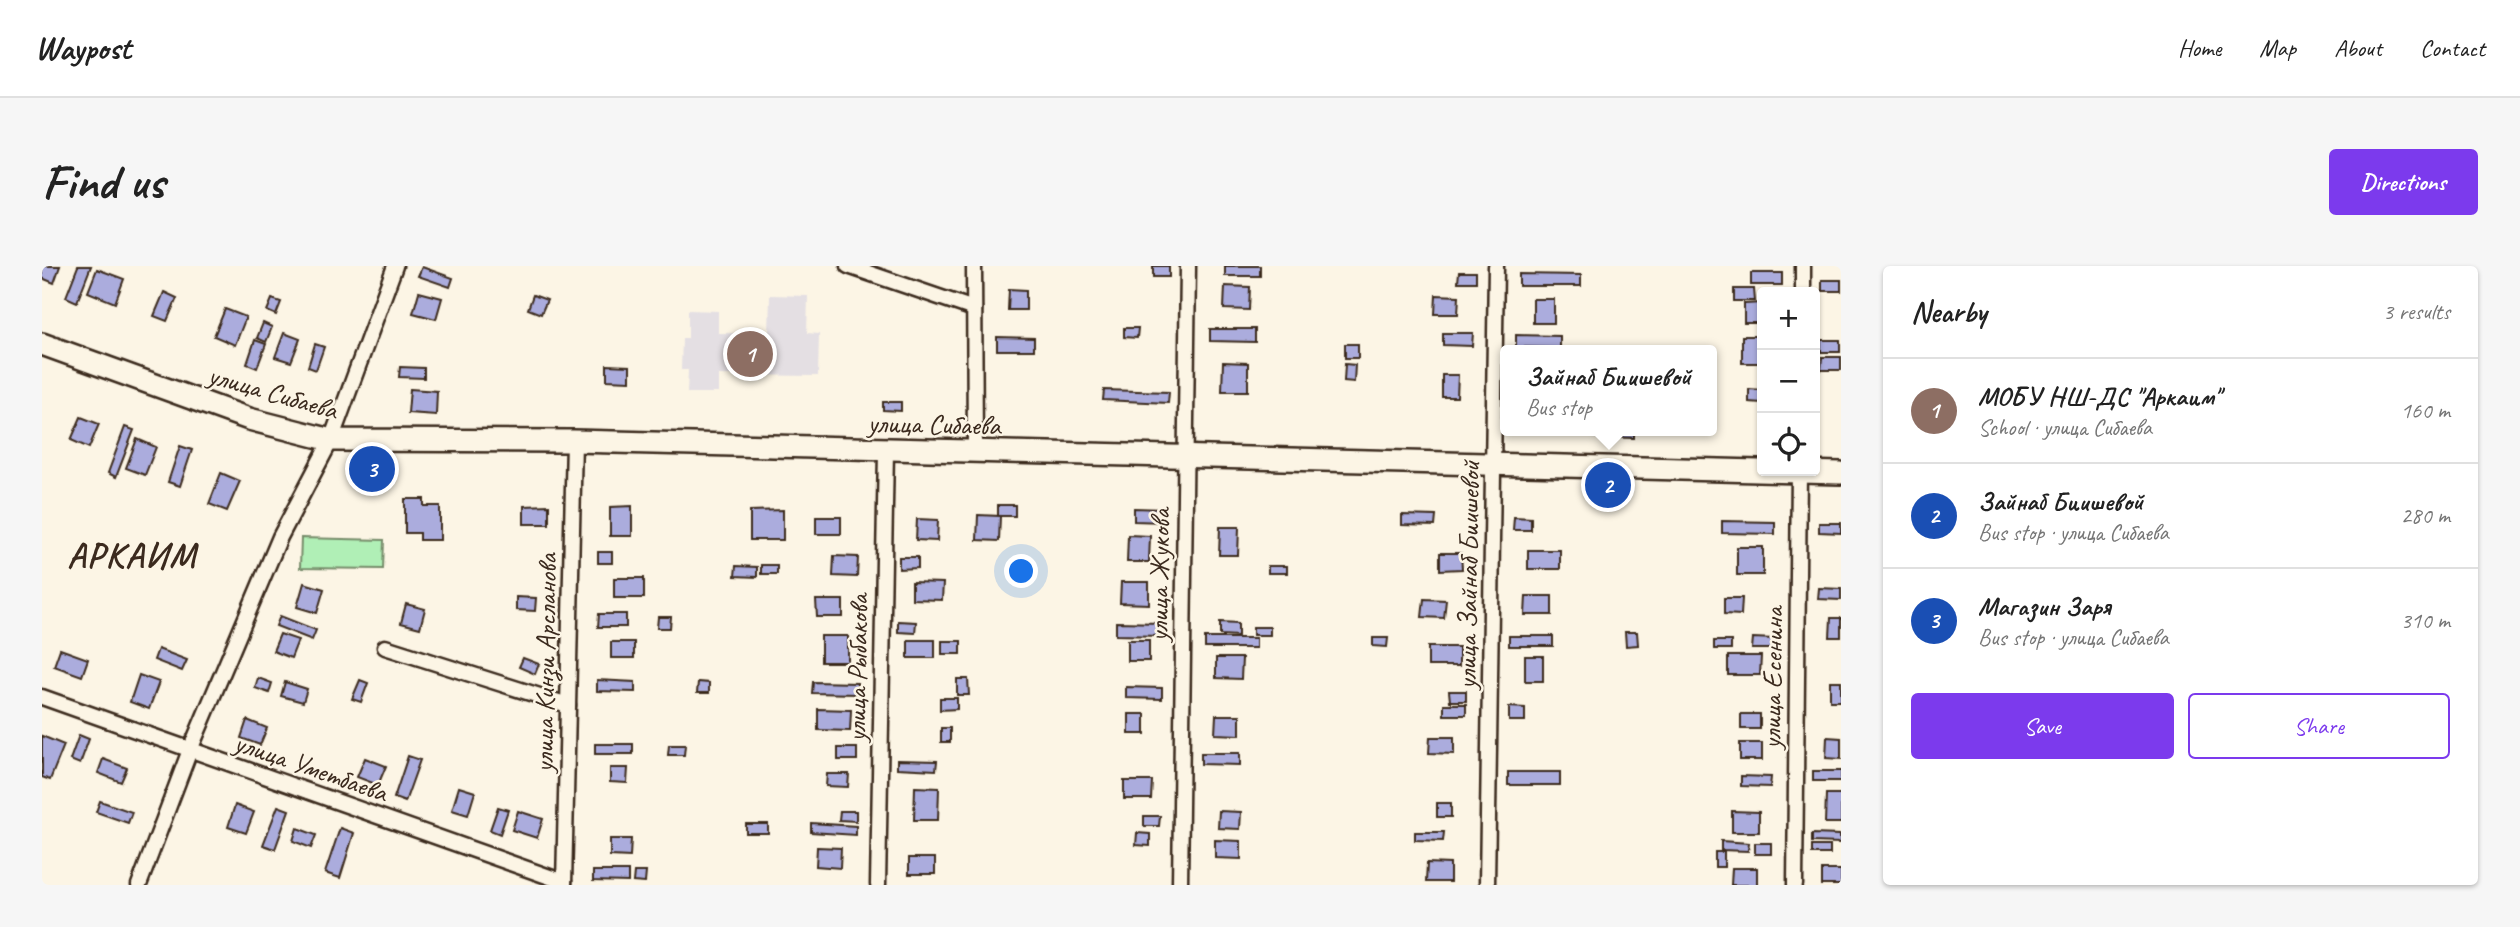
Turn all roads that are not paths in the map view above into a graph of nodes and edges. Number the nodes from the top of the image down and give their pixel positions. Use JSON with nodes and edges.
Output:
{"nodes":[{"id":1,"x":395,"y":266,"type":"edge"},
{"id":2,"x":848,"y":266,"type":"edge"},
{"id":3,"x":974,"y":266,"type":"edge"},
{"id":4,"x":1188,"y":266,"type":"edge"},
{"id":5,"x":1496,"y":266,"type":"edge"},
{"id":6,"x":1803,"y":266,"type":"edge"},
{"id":7,"x":1802,"y":287,"type":"edge"},
{"id":8,"x":974,"y":309,"type":"junction"},
{"id":9,"x":42,"y":344,"type":"edge"},
{"id":10,"x":331,"y":440,"type":"junction"},
{"id":11,"x":574,"y":441,"type":"junction"},
{"id":12,"x":886,"y":451,"type":"junction"},
{"id":13,"x":975,"y":452,"type":"junction"},
{"id":14,"x":1185,"y":456,"type":"junction"},
{"id":15,"x":1494,"y":464,"type":"junction"},
{"id":16,"x":1757,"y":470,"type":"edge"},
{"id":17,"x":1820,"y":472,"type":"edge"},
{"id":18,"x":1841,"y":473,"type":"edge"},
{"id":19,"x":1799,"y":476,"type":"edge"},
{"id":20,"x":385,"y":647,"type":"dead end"},
{"id":21,"x":42,"y":697,"type":"edge"},
{"id":22,"x":568,"y":705,"type":"junction"},
{"id":23,"x":190,"y":750,"type":"junction"},
{"id":24,"x":564,"y":883,"type":"edge"},
{"id":25,"x":139,"y":885,"type":"edge"},
{"id":26,"x":877,"y":885,"type":"edge"},
{"id":27,"x":1180,"y":885,"type":"edge"},
{"id":28,"x":1487,"y":885,"type":"edge"},
{"id":29,"x":1795,"y":885,"type":"edge"}],
"edges":[{"from":1,"to":10,"type":"street"},
{"from":2,"to":8,"type":"street"},
{"from":3,"to":8,"type":"street"},
{"from":4,"to":14,"type":"street","name":"улица Жукова"},
{"from":5,"to":15,"type":"street","name":"улица Зайнаб Биишевой"},
{"from":6,"to":7,"type":"street"},
{"from":8,"to":13,"type":"street"},
{"from":9,"to":10,"type":"main road","name":"улица Сибаева"},
{"from":10,"to":11,"type":"main road","name":"улица Сибаева"},
{"from":10,"to":23,"type":"street"},
{"from":11,"to":12,"type":"main road","name":"улица Сибаева"},
{"from":11,"to":22,"type":"street","name":"улица Кинзи Арсланова"},
{"from":12,"to":13,"type":"main road","name":"улица Сибаева"},
{"from":12,"to":26,"type":"street","name":"улица Рыбакова"},
{"from":13,"to":14,"type":"main road","name":"улица Сибаева"},
{"from":14,"to":15,"type":"main road","name":"улица Сибаева"},
{"from":14,"to":27,"type":"street","name":"улица Жукова"},
{"from":15,"to":16,"type":"main road","name":"улица Сибаева"},
{"from":15,"to":28,"type":"street","name":"улица Зайнаб Биишевой"},
{"from":17,"to":18,"type":"main road","name":"улица Сибаева"},
{"from":19,"to":29,"type":"street","name":"улица Есенина"},
{"from":20,"to":22,"type":"street"},
{"from":21,"to":23,"type":"street","name":"улица Уметбаева"},
{"from":22,"to":24,"type":"street","name":"улица Кинзи Арсланова"},
{"from":23,"to":24,"type":"street","name":"улица Уметбаева"},
{"from":23,"to":25,"type":"street"}]}
